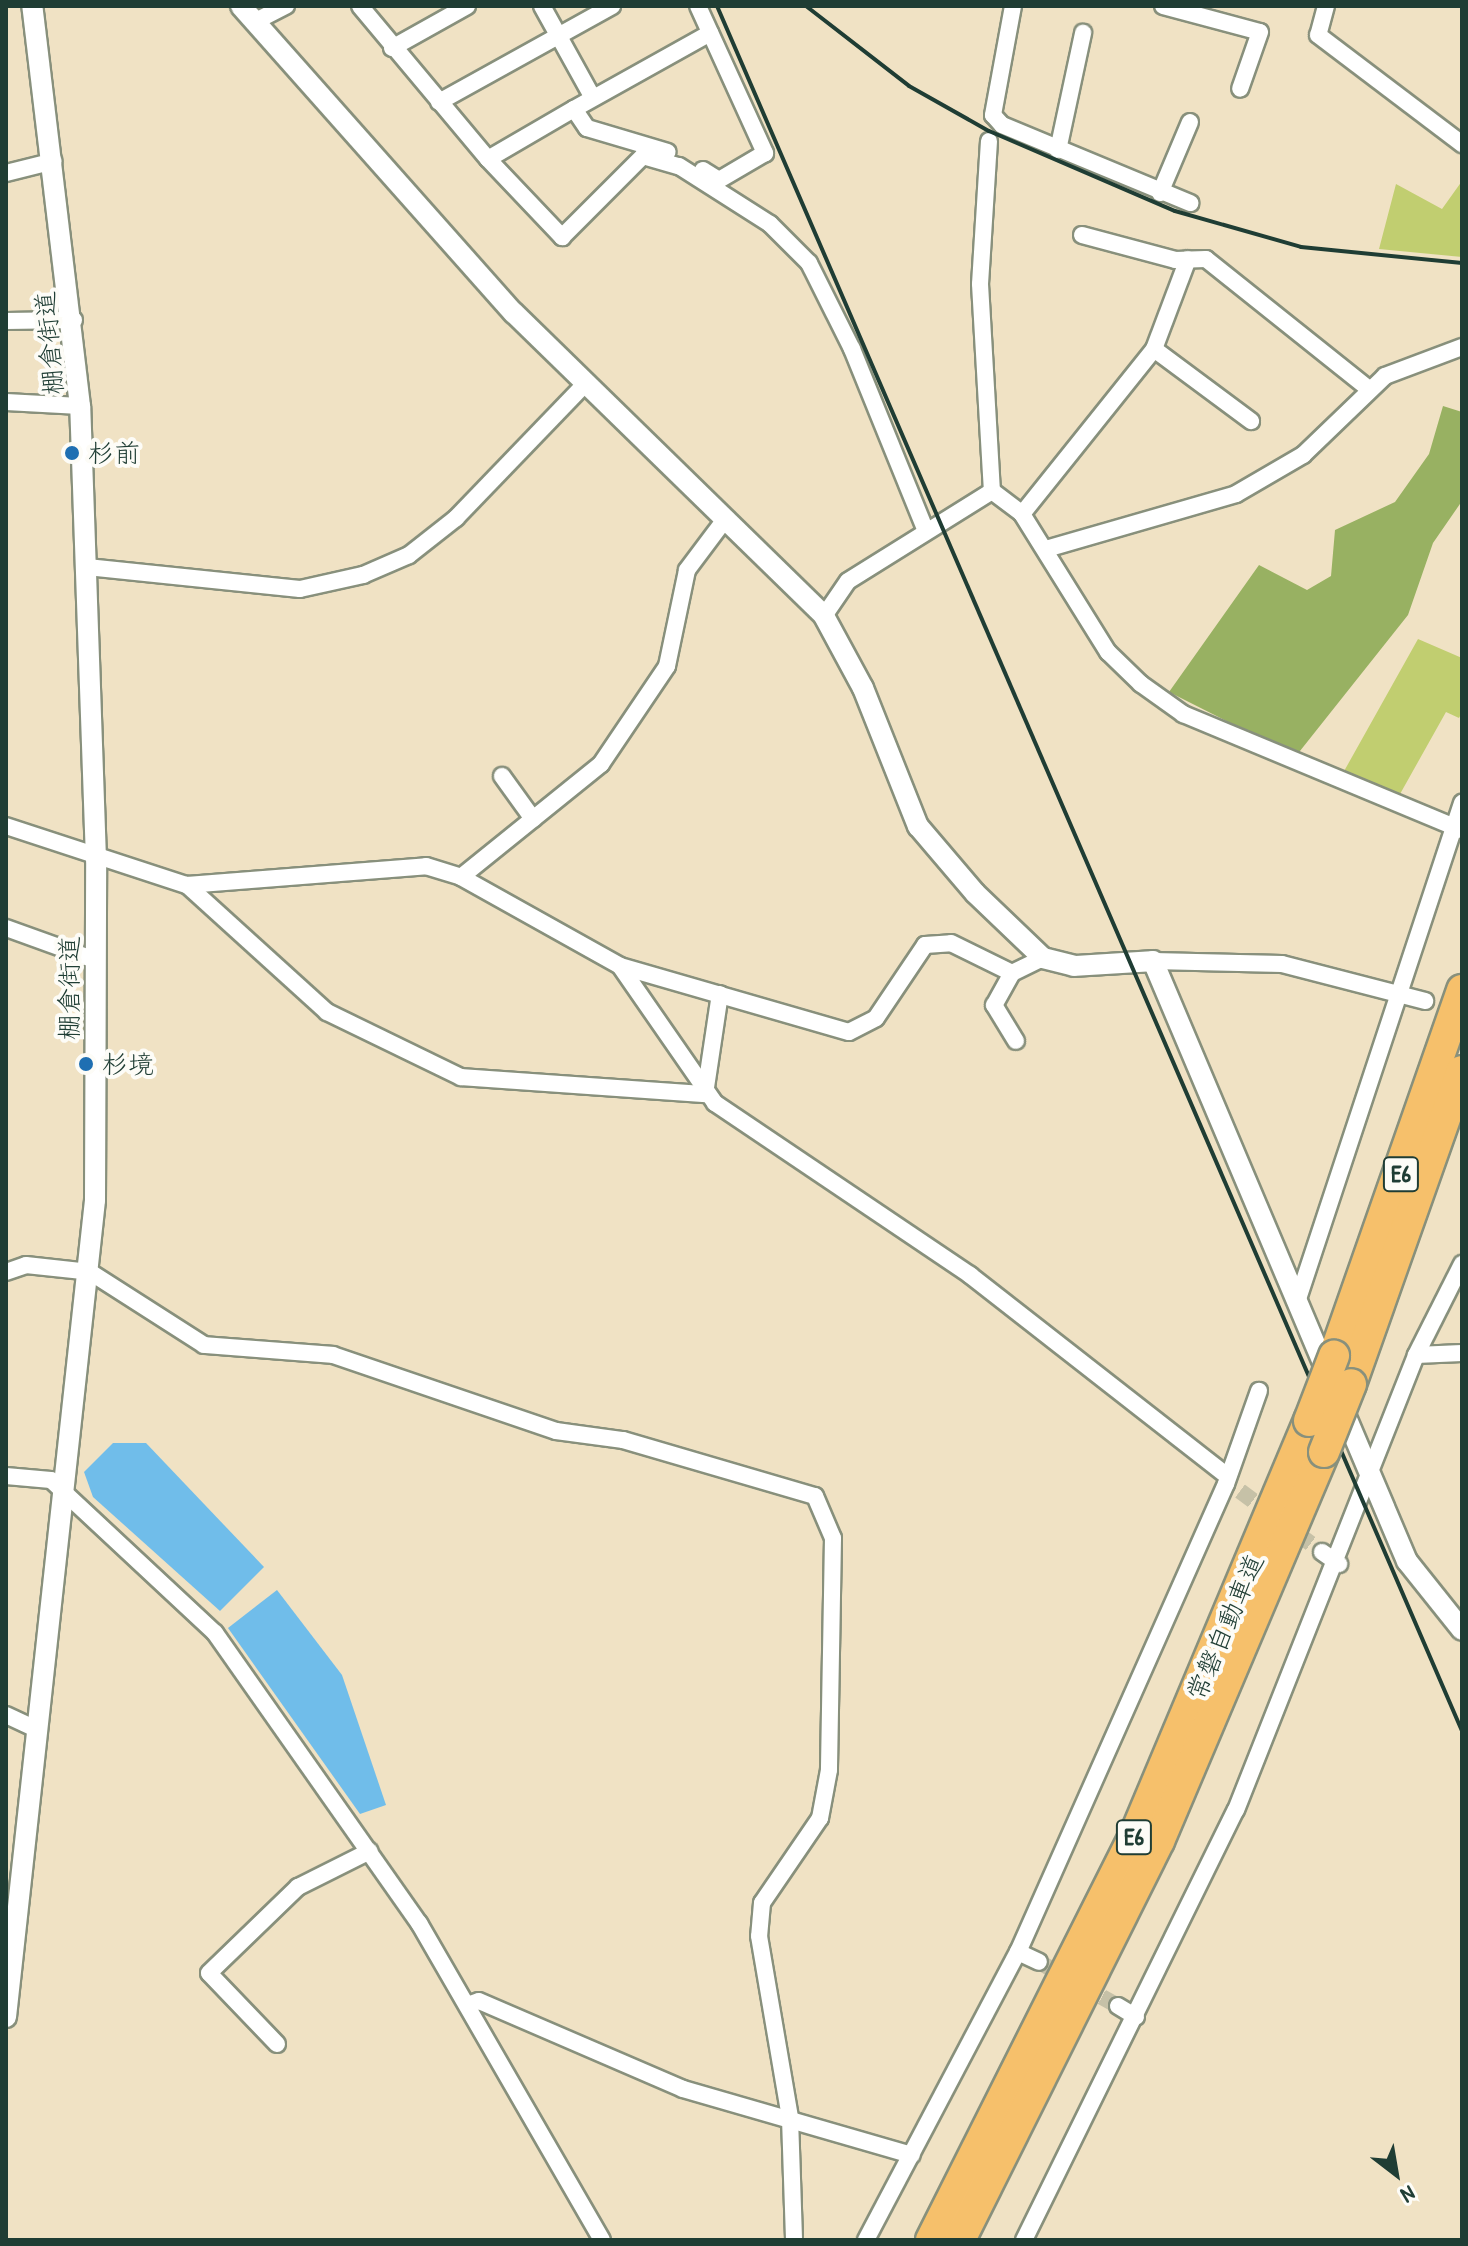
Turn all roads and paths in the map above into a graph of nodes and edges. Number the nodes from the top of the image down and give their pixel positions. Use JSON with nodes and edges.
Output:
{"nodes":[{"id":1,"x":32,"y":6,"type":"edge"},
{"id":2,"x":286,"y":6,"type":"edge"},
{"id":3,"x":360,"y":6,"type":"edge"},
{"id":4,"x":467,"y":6,"type":"edge"},
{"id":5,"x":542,"y":6,"type":"edge"},
{"id":6,"x":612,"y":6,"type":"edge"},
{"id":7,"x":698,"y":6,"type":"edge"},
{"id":8,"x":1013,"y":6,"type":"edge"},
{"id":9,"x":1163,"y":6,"type":"edge"},
{"id":10,"x":1326,"y":6,"type":"edge"},
{"id":11,"x":248,"y":14,"type":"edge"},
{"id":12,"x":710,"y":33,"type":"junction"},
{"id":13,"x":1083,"y":33,"type":"dead end"},
{"id":14,"x":559,"y":36,"type":"junction"},
{"id":15,"x":392,"y":48,"type":"junction"},
{"id":16,"x":1240,"y":89,"type":"dead end"},
{"id":17,"x":593,"y":98,"type":"junction"},
{"id":18,"x":439,"y":102,"type":"junction"},
{"id":19,"x":574,"y":109,"type":"junction"},
{"id":20,"x":1190,"y":122,"type":"dead end"},
{"id":21,"x":989,"y":141,"type":"dead end"},
{"id":22,"x":1462,"y":144,"type":"edge"},
{"id":23,"x":1058,"y":150,"type":"junction"},
{"id":24,"x":488,"y":159,"type":"junction"},
{"id":25,"x":54,"y":161,"type":"junction"},
{"id":26,"x":6,"y":173,"type":"edge"},
{"id":27,"x":1160,"y":193,"type":"junction"},
{"id":28,"x":1190,"y":203,"type":"dead end"},
{"id":29,"x":1082,"y":235,"type":"dead end"},
{"id":30,"x":1188,"y":259,"type":"junction"},
{"id":31,"x":74,"y":320,"type":"junction"},
{"id":32,"x":6,"y":321,"type":"edge"},
{"id":33,"x":1462,"y":347,"type":"edge"},
{"id":34,"x":1154,"y":349,"type":"junction"},
{"id":35,"x":584,"y":385,"type":"junction"},
{"id":36,"x":1369,"y":389,"type":"junction"},
{"id":37,"x":6,"y":402,"type":"edge"},
{"id":38,"x":80,"y":406,"type":"junction"},
{"id":39,"x":1251,"y":421,"type":"dead end"},
{"id":40,"x":992,"y":491,"type":"junction"},
{"id":41,"x":1022,"y":514,"type":"junction"},
{"id":42,"x":726,"y":518,"type":"junction"},
{"id":43,"x":926,"y":531,"type":"junction"},
{"id":44,"x":1046,"y":549,"type":"junction"},
{"id":45,"x":87,"y":567,"type":"junction"},
{"id":46,"x":824,"y":616,"type":"junction"},
{"id":47,"x":502,"y":776,"type":"dead end"},
{"id":48,"x":1462,"y":803,"type":"edge"},
{"id":49,"x":533,"y":819,"type":"junction"},
{"id":50,"x":6,"y":826,"type":"edge"},
{"id":51,"x":1459,"y":830,"type":"edge"},
{"id":52,"x":96,"y":859,"type":"junction"},
{"id":53,"x":461,"y":877,"type":"junction"},
{"id":54,"x":187,"y":885,"type":"junction"},
{"id":55,"x":6,"y":928,"type":"edge"},
{"id":56,"x":1043,"y":958,"type":"junction"},
{"id":57,"x":95,"y":960,"type":"junction"},
{"id":58,"x":1153,"y":961,"type":"junction"},
{"id":59,"x":620,"y":966,"type":"junction"},
{"id":60,"x":1012,"y":973,"type":"junction"},
{"id":61,"x":1462,"y":990,"type":"edge"},
{"id":62,"x":720,"y":994,"type":"junction"},
{"id":63,"x":1403,"y":995,"type":"junction"},
{"id":64,"x":1425,"y":1001,"type":"dead end"},
{"id":65,"x":1016,"y":1041,"type":"dead end"},
{"id":66,"x":1462,"y":1071,"type":"edge"},
{"id":67,"x":705,"y":1094,"type":"junction"},
{"id":68,"x":1462,"y":1264,"type":"edge"},
{"id":69,"x":6,"y":1272,"type":"edge"},
{"id":70,"x":90,"y":1272,"type":"junction"},
{"id":71,"x":1297,"y":1302,"type":"junction"},
{"id":72,"x":1462,"y":1353,"type":"edge"},
{"id":73,"x":1416,"y":1355,"type":"junction"},
{"id":74,"x":1259,"y":1391,"type":"dead end"},
{"id":75,"x":6,"y":1476,"type":"edge"},
{"id":76,"x":1371,"y":1481,"type":"junction"},
{"id":77,"x":1231,"y":1484,"type":"junction"},
{"id":78,"x":64,"y":1492,"type":"junction"},
{"id":79,"x":1322,"y":1552,"type":"tunnel mouth"},
{"id":80,"x":1339,"y":1564,"type":"junction"},
{"id":81,"x":1462,"y":1630,"type":"edge"},
{"id":82,"x":6,"y":1715,"type":"edge"},
{"id":83,"x":32,"y":1727,"type":"junction"},
{"id":84,"x":370,"y":1851,"type":"junction"},
{"id":85,"x":1018,"y":1952,"type":"junction"},
{"id":86,"x":1039,"y":1962,"type":"tunnel mouth"},
{"id":87,"x":470,"y":2004,"type":"junction"},
{"id":88,"x":1118,"y":2006,"type":"tunnel mouth"},
{"id":89,"x":6,"y":2017,"type":"edge"},
{"id":90,"x":1136,"y":2017,"type":"junction"},
{"id":91,"x":277,"y":2044,"type":"dead end"},
{"id":92,"x":790,"y":2118,"type":"junction"},
{"id":93,"x":912,"y":2155,"type":"junction"},
{"id":94,"x":602,"y":2240,"type":"edge"},
{"id":95,"x":794,"y":2240,"type":"edge"},
{"id":96,"x":866,"y":2240,"type":"edge"},
{"id":97,"x":931,"y":2240,"type":"edge"},
{"id":98,"x":960,"y":2240,"type":"edge"},
{"id":99,"x":1024,"y":2240,"type":"edge"}],
"edges":[{"from":1,"to":25,"type":"street","name":"棚倉街道"},
{"from":2,"to":11,"type":"street"},
{"from":3,"to":15,"type":"street"},
{"from":4,"to":15,"type":"street"},
{"from":5,"to":14,"type":"street"},
{"from":6,"to":14,"type":"street"},
{"from":7,"to":12,"type":"street"},
{"from":8,"to":23,"type":"street"},
{"from":9,"to":16,"type":"street"},
{"from":10,"to":22,"type":"street"},
{"from":11,"to":35,"type":"street"},
{"from":12,"to":17,"type":"street"},
{"from":12,"to":19,"type":"street"},
{"from":13,"to":23,"type":"street"},
{"from":14,"to":17,"type":"street"},
{"from":14,"to":18,"type":"street"},
{"from":15,"to":18,"type":"street"},
{"from":17,"to":19,"type":"street"},
{"from":18,"to":24,"type":"street"},
{"from":19,"to":24,"type":"street"},
{"from":20,"to":27,"type":"street"},
{"from":21,"to":40,"type":"street"},
{"from":23,"to":27,"type":"street"},
{"from":24,"to":43,"type":"street"},
{"from":25,"to":26,"type":"street"},
{"from":25,"to":31,"type":"street","name":"棚倉街道"},
{"from":27,"to":28,"type":"street"},
{"from":29,"to":30,"type":"street"},
{"from":30,"to":34,"type":"street"},
{"from":30,"to":36,"type":"street"},
{"from":31,"to":32,"type":"street"},
{"from":31,"to":38,"type":"street","name":"棚倉街道"},
{"from":33,"to":36,"type":"street"},
{"from":34,"to":39,"type":"street"},
{"from":34,"to":41,"type":"street"},
{"from":35,"to":42,"type":"street"},
{"from":35,"to":45,"type":"street"},
{"from":36,"to":44,"type":"street"},
{"from":37,"to":38,"type":"street"},
{"from":38,"to":45,"type":"street","name":"棚倉街道"},
{"from":40,"to":41,"type":"street"},
{"from":40,"to":43,"type":"street"},
{"from":41,"to":44,"type":"street"},
{"from":42,"to":46,"type":"street"},
{"from":42,"to":49,"type":"street"},
{"from":43,"to":46,"type":"street"},
{"from":44,"to":51,"type":"street"},
{"from":45,"to":52,"type":"street","name":"棚倉街道"},
{"from":46,"to":56,"type":"street"},
{"from":47,"to":49,"type":"street"},
{"from":48,"to":51,"type":"street"},
{"from":49,"to":53,"type":"street"},
{"from":50,"to":52,"type":"street"},
{"from":51,"to":63,"type":"street"},
{"from":52,"to":54,"type":"street"},
{"from":52,"to":57,"type":"street","name":"棚倉街道"},
{"from":53,"to":54,"type":"street"},
{"from":53,"to":59,"type":"street"},
{"from":54,"to":67,"type":"street"},
{"from":55,"to":57,"type":"street"},
{"from":56,"to":58,"type":"street"},
{"from":56,"to":60,"type":"street"},
{"from":57,"to":70,"type":"street","name":"棚倉街道"},
{"from":58,"to":63,"type":"street"},
{"from":58,"to":71,"type":"street"},
{"from":59,"to":62,"type":"street"},
{"from":59,"to":67,"type":"street"},
{"from":60,"to":62,"type":"street"},
{"from":60,"to":65,"type":"street"},
{"from":61,"to":97,"type":"highway","name":"常磐自動車道","number":"E6","bridge":true},
{"from":62,"to":67,"type":"street"},
{"from":63,"to":64,"type":"street"},
{"from":63,"to":71,"type":"street"},
{"from":66,"to":98,"type":"highway","name":"常磐自動車道","number":"E6","bridge":true},
{"from":67,"to":77,"type":"street"},
{"from":68,"to":73,"type":"street"},
{"from":69,"to":70,"type":"street"},
{"from":70,"to":78,"type":"street","name":"棚倉街道"},
{"from":70,"to":92,"type":"street"},
{"from":71,"to":76,"type":"street"},
{"from":72,"to":73,"type":"street"},
{"from":73,"to":76,"type":"street"},
{"from":74,"to":77,"type":"street"},
{"from":75,"to":78,"type":"street"},
{"from":76,"to":80,"type":"street"},
{"from":76,"to":81,"type":"street"},
{"from":77,"to":85,"type":"street"},
{"from":78,"to":83,"type":"street","name":"棚倉街道"},
{"from":78,"to":84,"type":"street"},
{"from":79,"to":80,"type":"street"},
{"from":80,"to":90,"type":"street"},
{"from":82,"to":83,"type":"street"},
{"from":83,"to":89,"type":"street","name":"棚倉街道"},
{"from":84,"to":87,"type":"street"},
{"from":84,"to":91,"type":"street"},
{"from":85,"to":86,"type":"street"},
{"from":85,"to":93,"type":"street"},
{"from":87,"to":92,"type":"street"},
{"from":87,"to":94,"type":"street"},
{"from":88,"to":90,"type":"street"},
{"from":90,"to":99,"type":"street"},
{"from":92,"to":93,"type":"street"},
{"from":92,"to":95,"type":"street"},
{"from":93,"to":96,"type":"street"}]}
